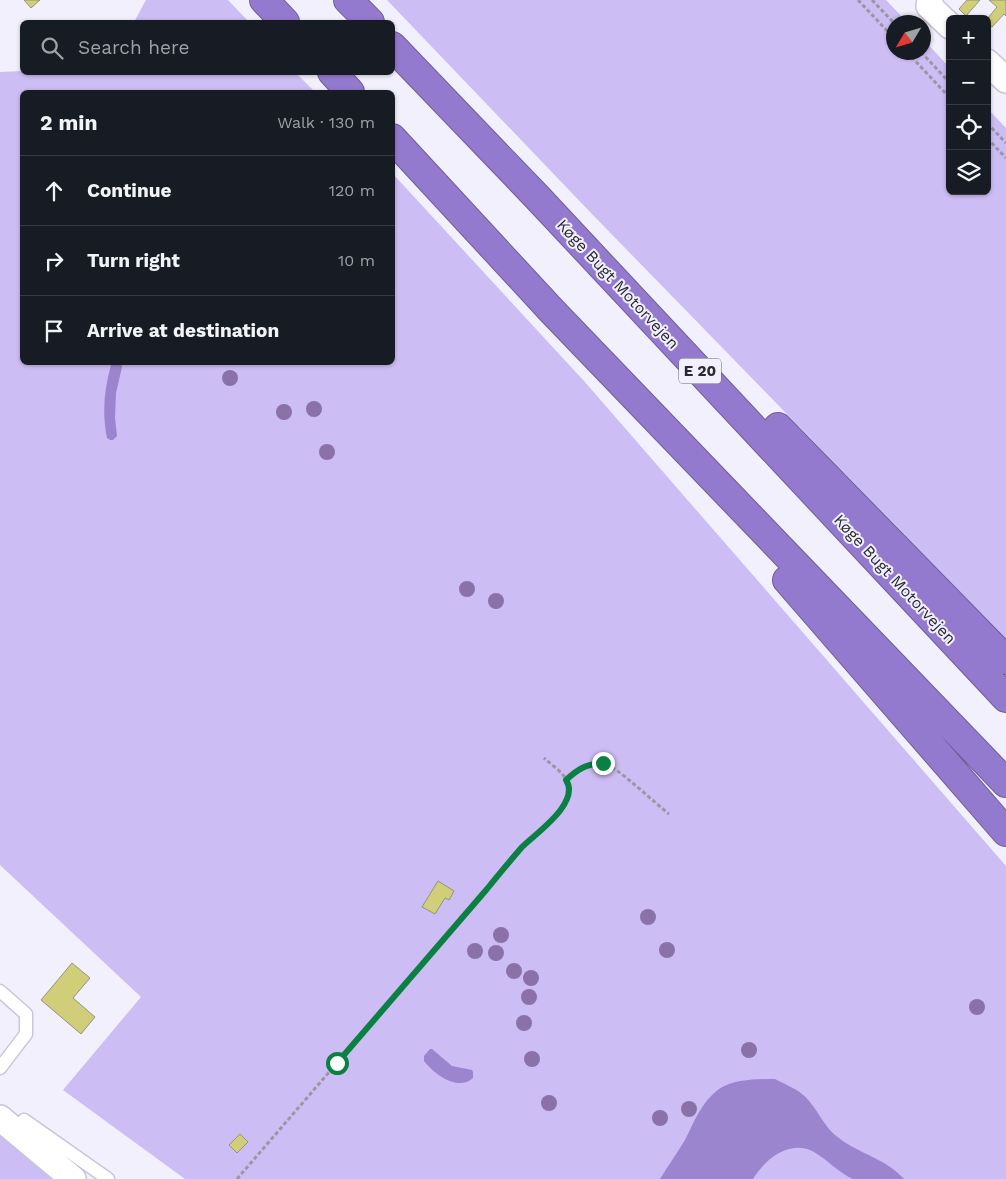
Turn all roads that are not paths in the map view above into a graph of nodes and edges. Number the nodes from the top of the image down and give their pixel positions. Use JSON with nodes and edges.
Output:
{"nodes":[{"id":1,"x":264,"y":0,"type":"edge"},
{"id":2,"x":348,"y":0,"type":"edge"},
{"id":3,"x":930,"y":0,"type":"edge"},
{"id":4,"x":283,"y":20,"type":"edge"},
{"id":5,"x":368,"y":20,"type":"edge"},
{"id":6,"x":946,"y":22,"type":"edge"},
{"id":7,"x":395,"y":49,"type":"edge"},
{"id":8,"x":991,"y":66,"type":"edge"},
{"id":9,"x":335,"y":75,"type":"edge"},
{"id":10,"x":1006,"y":80,"type":"edge"},
{"id":11,"x":348,"y":90,"type":"edge"},
{"id":12,"x":395,"y":141,"type":"edge"},
{"id":13,"x":537,"y":197,"type":"junction"},
{"id":14,"x":551,"y":310,"type":"junction"},
{"id":15,"x":1006,"y":660,"type":"edge"},
{"id":16,"x":1006,"y":698,"type":"edge"},
{"id":17,"x":1006,"y":783,"type":"edge"},
{"id":18,"x":1006,"y":832,"type":"edge"},
{"id":19,"x":0,"y":991,"type":"edge"},
{"id":20,"x":0,"y":1068,"type":"edge"},
{"id":21,"x":7,"y":1124,"type":"edge"},
{"id":22,"x":73,"y":1179,"type":"edge"},
{"id":23,"x":108,"y":1179,"type":"edge"}],
"edges":[{"from":1,"to":4,"type":"highway"},
{"from":2,"to":5,"type":"highway"},
{"from":3,"to":6,"type":"street"},
{"from":7,"to":13,"type":"highway","name":"Køge Bugt Motorvejen","number":"E 20"},
{"from":8,"to":10,"type":"street"},
{"from":9,"to":11,"type":"highway"},
{"from":12,"to":14,"type":"highway"},
{"from":13,"to":15,"type":"highway"},
{"from":13,"to":16,"type":"highway","name":"Køge Bugt Motorvejen","number":"E 20"},
{"from":14,"to":17,"type":"highway"},
{"from":14,"to":18,"type":"highway"},
{"from":19,"to":20,"type":"lane"},
{"from":21,"to":22,"type":"street"},
{"from":21,"to":23,"type":"lane"}]}
